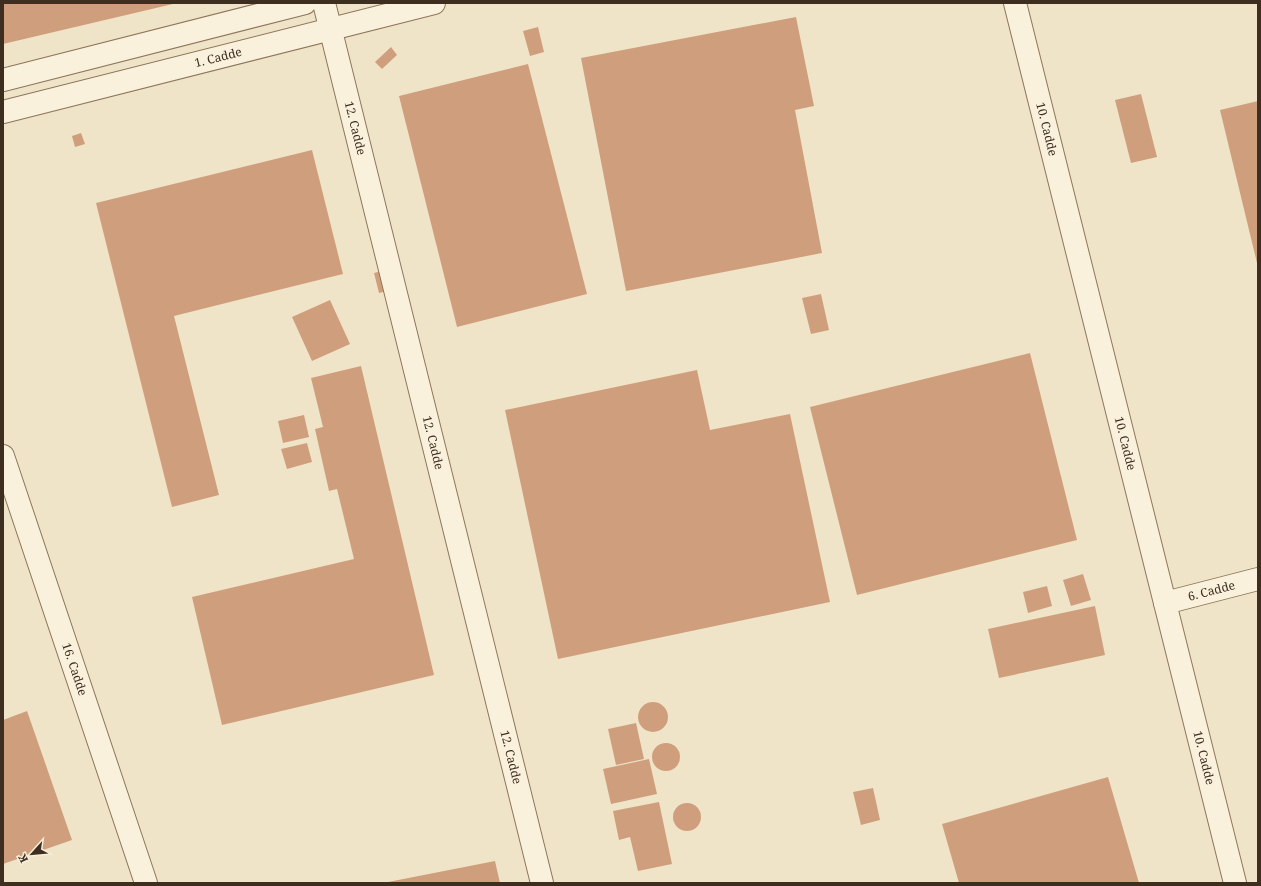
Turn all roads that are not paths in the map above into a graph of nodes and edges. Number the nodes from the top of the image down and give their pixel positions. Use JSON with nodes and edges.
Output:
{"nodes":[{"id":1,"x":305,"y":3,"type":"edge"},
{"id":2,"x":324,"y":3,"type":"edge"},
{"id":3,"x":434,"y":3,"type":"edge"},
{"id":4,"x":1015,"y":3,"type":"edge"},
{"id":5,"x":331,"y":29,"type":"junction"},
{"id":6,"x":3,"y":80,"type":"edge"},
{"id":7,"x":3,"y":112,"type":"edge"},
{"id":8,"x":3,"y":456,"type":"edge"},
{"id":9,"x":1258,"y":580,"type":"edge"},
{"id":10,"x":1165,"y":603,"type":"junction"},
{"id":11,"x":146,"y":883,"type":"edge"},
{"id":12,"x":542,"y":883,"type":"edge"},
{"id":13,"x":1235,"y":883,"type":"edge"}],
"edges":[{"from":1,"to":6,"type":"street"},
{"from":2,"to":5,"type":"street","name":"12. Cadde"},
{"from":3,"to":5,"type":"street","name":"1. Cadde"},
{"from":4,"to":10,"type":"street","name":"10. Cadde"},
{"from":5,"to":7,"type":"street","name":"1. Cadde"},
{"from":5,"to":12,"type":"street","name":"12. Cadde"},
{"from":8,"to":11,"type":"street","name":"16. Cadde"},
{"from":9,"to":10,"type":"street","name":"6. Cadde"},
{"from":10,"to":13,"type":"street","name":"10. Cadde"}]}
